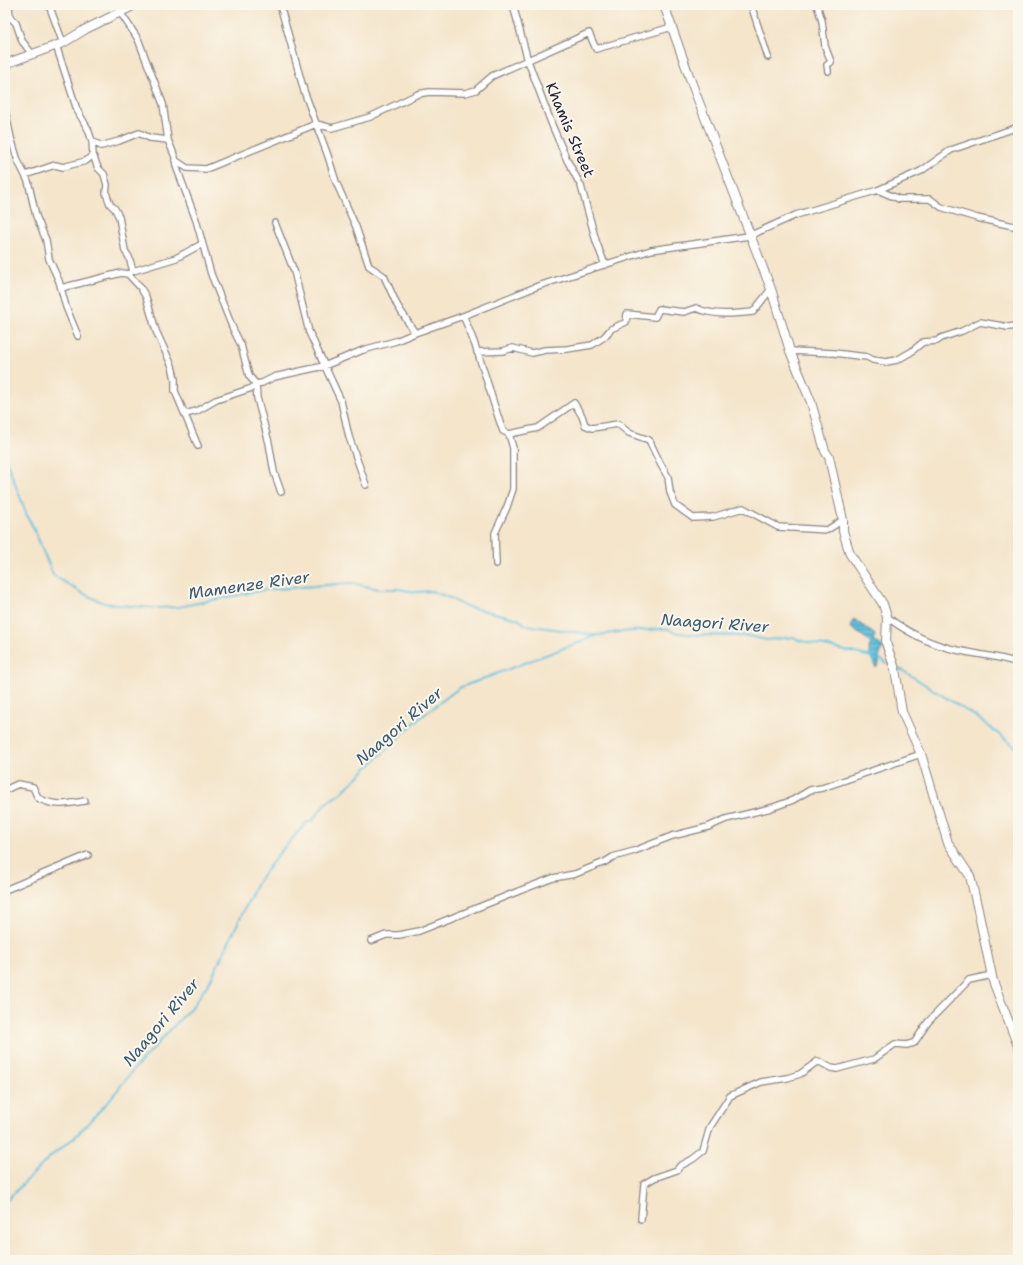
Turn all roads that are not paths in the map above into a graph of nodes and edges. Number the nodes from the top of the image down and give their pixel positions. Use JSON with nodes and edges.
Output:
{"nodes":[{"id":1,"x":9,"y":5,"type":"edge"},
{"id":2,"x":50,"y":5,"type":"edge"},
{"id":3,"x":135,"y":5,"type":"edge"},
{"id":4,"x":280,"y":5,"type":"edge"},
{"id":5,"x":513,"y":5,"type":"edge"},
{"id":6,"x":664,"y":5,"type":"edge"},
{"id":7,"x":751,"y":5,"type":"edge"},
{"id":8,"x":817,"y":5,"type":"edge"},
{"id":9,"x":121,"y":9,"type":"edge"},
{"id":10,"x":672,"y":27,"type":"junction"},
{"id":11,"x":60,"y":44,"type":"junction"},
{"id":12,"x":32,"y":54,"type":"junction"},
{"id":13,"x":768,"y":57,"type":"dead end"},
{"id":14,"x":528,"y":61,"type":"junction"},
{"id":15,"x":5,"y":64,"type":"edge"},
{"id":16,"x":828,"y":71,"type":"dead end"},
{"id":17,"x":5,"y":110,"type":"edge"},
{"id":18,"x":316,"y":124,"type":"junction"},
{"id":19,"x":1018,"y":126,"type":"edge"},
{"id":20,"x":168,"y":140,"type":"junction"},
{"id":21,"x":92,"y":141,"type":"junction"},
{"id":22,"x":93,"y":155,"type":"junction"},
{"id":23,"x":175,"y":160,"type":"junction"},
{"id":24,"x":25,"y":175,"type":"junction"},
{"id":25,"x":878,"y":190,"type":"junction"},
{"id":26,"x":275,"y":223,"type":"dead end"},
{"id":27,"x":1018,"y":227,"type":"edge"},
{"id":28,"x":749,"y":236,"type":"junction"},
{"id":29,"x":202,"y":244,"type":"junction"},
{"id":30,"x":605,"y":265,"type":"junction"},
{"id":31,"x":131,"y":272,"type":"junction"},
{"id":32,"x":61,"y":288,"type":"junction"},
{"id":33,"x":771,"y":289,"type":"junction"},
{"id":34,"x":463,"y":316,"type":"junction"},
{"id":35,"x":1018,"y":326,"type":"edge"},
{"id":36,"x":415,"y":333,"type":"junction"},
{"id":37,"x":78,"y":336,"type":"dead end"},
{"id":38,"x":790,"y":351,"type":"junction"},
{"id":39,"x":477,"y":352,"type":"junction"},
{"id":40,"x":324,"y":366,"type":"junction"},
{"id":41,"x":256,"y":384,"type":"junction"},
{"id":42,"x":185,"y":414,"type":"junction"},
{"id":43,"x":509,"y":434,"type":"junction"},
{"id":44,"x":198,"y":446,"type":"dead end"},
{"id":45,"x":366,"y":485,"type":"dead end"},
{"id":46,"x":281,"y":492,"type":"dead end"},
{"id":47,"x":843,"y":520,"type":"junction"},
{"id":48,"x":496,"y":564,"type":"dead end"},
{"id":49,"x":887,"y":617,"type":"junction"},
{"id":50,"x":1018,"y":663,"type":"edge"},
{"id":51,"x":921,"y":754,"type":"junction"},
{"id":52,"x":5,"y":790,"type":"edge"},
{"id":53,"x":85,"y":801,"type":"dead end"},
{"id":54,"x":88,"y":855,"type":"dead end"},
{"id":55,"x":5,"y":890,"type":"edge"},
{"id":56,"x":370,"y":941,"type":"dead end"},
{"id":57,"x":992,"y":975,"type":"junction"},
{"id":58,"x":1018,"y":1046,"type":"edge"},
{"id":59,"x":641,"y":1219,"type":"dead end"}],
"edges":[{"from":1,"to":12,"type":"street"},
{"from":2,"to":11,"type":"street"},
{"from":3,"to":9,"type":"street"},
{"from":4,"to":18,"type":"street"},
{"from":5,"to":14,"type":"street","name":"Khamis Street"},
{"from":6,"to":10,"type":"street"},
{"from":7,"to":13,"type":"street"},
{"from":8,"to":16,"type":"street"},
{"from":9,"to":11,"type":"street"},
{"from":9,"to":20,"type":"street"},
{"from":10,"to":14,"type":"street"},
{"from":10,"to":28,"type":"street"},
{"from":11,"to":12,"type":"street"},
{"from":11,"to":21,"type":"street"},
{"from":12,"to":15,"type":"street"},
{"from":14,"to":18,"type":"street"},
{"from":14,"to":30,"type":"street","name":"Khamis Street"},
{"from":17,"to":24,"type":"street"},
{"from":18,"to":23,"type":"street"},
{"from":18,"to":36,"type":"street"},
{"from":19,"to":25,"type":"street"},
{"from":20,"to":21,"type":"street"},
{"from":20,"to":23,"type":"street"},
{"from":21,"to":22,"type":"street"},
{"from":22,"to":24,"type":"street"},
{"from":22,"to":31,"type":"street"},
{"from":23,"to":29,"type":"street"},
{"from":24,"to":32,"type":"street"},
{"from":25,"to":27,"type":"street"},
{"from":25,"to":28,"type":"street"},
{"from":26,"to":40,"type":"street"},
{"from":28,"to":30,"type":"street"},
{"from":28,"to":33,"type":"street"},
{"from":29,"to":31,"type":"street"},
{"from":29,"to":41,"type":"street"},
{"from":30,"to":34,"type":"street"},
{"from":31,"to":32,"type":"street"},
{"from":31,"to":42,"type":"street"},
{"from":32,"to":37,"type":"street"},
{"from":33,"to":38,"type":"street"},
{"from":33,"to":39,"type":"street"},
{"from":34,"to":36,"type":"street"},
{"from":34,"to":39,"type":"street"},
{"from":35,"to":38,"type":"street"},
{"from":36,"to":40,"type":"street"},
{"from":38,"to":47,"type":"street"},
{"from":39,"to":43,"type":"street"},
{"from":40,"to":41,"type":"street"},
{"from":40,"to":45,"type":"street"},
{"from":41,"to":42,"type":"street"},
{"from":41,"to":46,"type":"street"},
{"from":42,"to":44,"type":"street"},
{"from":43,"to":47,"type":"street"},
{"from":43,"to":48,"type":"street"},
{"from":47,"to":49,"type":"street"},
{"from":49,"to":50,"type":"street"},
{"from":49,"to":51,"type":"street"},
{"from":51,"to":56,"type":"street"},
{"from":51,"to":57,"type":"street"},
{"from":52,"to":53,"type":"street"},
{"from":54,"to":55,"type":"street"},
{"from":57,"to":58,"type":"street"},
{"from":57,"to":59,"type":"street"}]}
